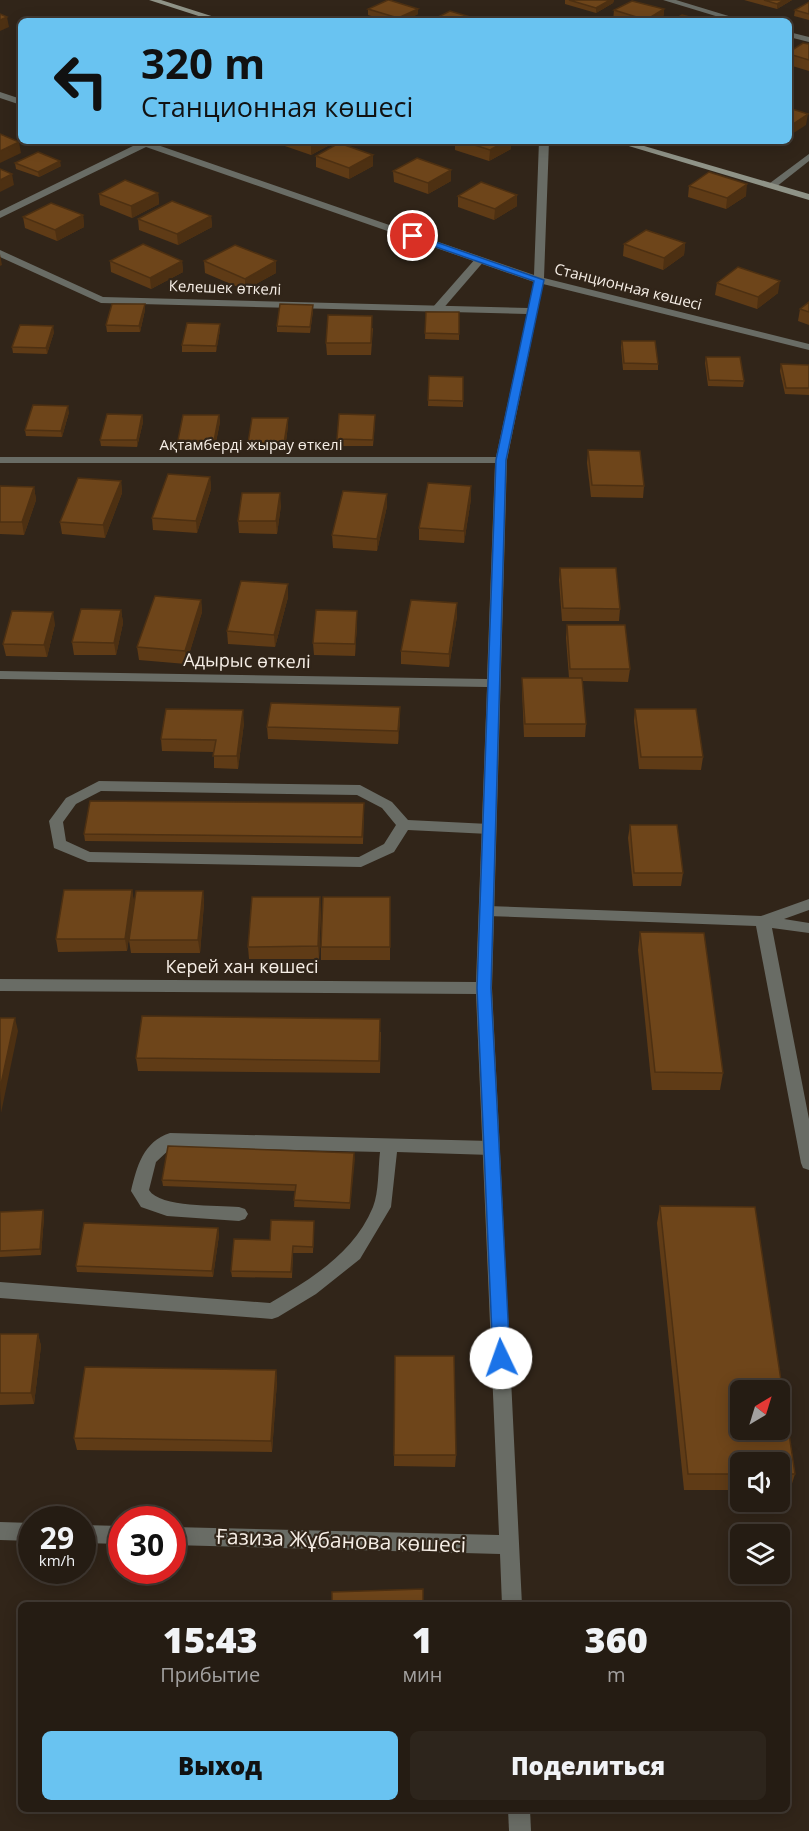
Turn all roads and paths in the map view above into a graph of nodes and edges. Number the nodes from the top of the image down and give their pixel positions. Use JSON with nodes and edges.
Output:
{"nodes":[{"id":1,"x":153,"y":0,"type":"edge"},
{"id":2,"x":667,"y":0,"type":"edge"},
{"id":3,"x":213,"y":18,"type":"edge"},
{"id":4,"x":730,"y":18,"type":"edge"},
{"id":5,"x":792,"y":35,"type":"edge"},
{"id":6,"x":809,"y":40,"type":"edge"},
{"id":7,"x":0,"y":95,"type":"edge"},
{"id":8,"x":18,"y":101,"type":"edge"},
{"id":9,"x":137,"y":144,"type":"edge"},
{"id":10,"x":147,"y":144,"type":"edge"},
{"id":11,"x":544,"y":144,"type":"edge"},
{"id":12,"x":628,"y":144,"type":"edge"},
{"id":13,"x":809,"y":157,"type":"edge"},
{"id":14,"x":773,"y":185,"type":"junction"},
{"id":15,"x":809,"y":197,"type":"edge"},
{"id":16,"x":0,"y":216,"type":"edge"},
{"id":17,"x":0,"y":254,"type":"edge"},
{"id":18,"x":480,"y":260,"type":"junction"},
{"id":19,"x":539,"y":280,"type":"junction"},
{"id":20,"x":437,"y":309,"type":"junction"},
{"id":21,"x":532,"y":311,"type":"junction"},
{"id":22,"x":809,"y":347,"type":"edge"},
{"id":23,"x":0,"y":460,"type":"edge"},
{"id":24,"x":501,"y":460,"type":"junction"},
{"id":25,"x":0,"y":675,"type":"edge"},
{"id":26,"x":494,"y":683,"type":"junction"},
{"id":27,"x":404,"y":825,"type":"junction"},
{"id":28,"x":489,"y":829,"type":"junction"},
{"id":29,"x":809,"y":904,"type":"edge"},
{"id":30,"x":487,"y":911,"type":"junction"},
{"id":31,"x":763,"y":921,"type":"junction"},
{"id":32,"x":809,"y":928,"type":"edge"},
{"id":33,"x":0,"y":985,"type":"edge"},
{"id":34,"x":484,"y":988,"type":"junction"},
{"id":35,"x":389,"y":1145,"type":"junction"},
{"id":36,"x":491,"y":1148,"type":"junction"},
{"id":37,"x":809,"y":1163,"type":"edge"},
{"id":38,"x":239,"y":1214,"type":"dead end"},
{"id":39,"x":0,"y":1290,"type":"edge"},
{"id":40,"x":0,"y":1531,"type":"edge"},
{"id":41,"x":18,"y":1532,"type":"edge"},
{"id":42,"x":186,"y":1536,"type":"edge"},
{"id":43,"x":510,"y":1545,"type":"junction"},
{"id":44,"x":512,"y":1602,"type":"edge"},
{"id":45,"x":519,"y":1812,"type":"edge"},
{"id":46,"x":520,"y":1831,"type":"edge"}],
"edges":[{"from":1,"to":3,"type":"main road"},
{"from":2,"to":4,"type":"street"},
{"from":5,"to":6,"type":"street"},
{"from":7,"to":8,"type":"street"},
{"from":9,"to":16,"type":"street"},
{"from":10,"to":18,"type":"street","name":"Станционная көшесі"},
{"from":11,"to":19,"type":"street"},
{"from":12,"to":14,"type":"main road"},
{"from":13,"to":14,"type":"street"},
{"from":14,"to":15,"type":"main road"},
{"from":17,"to":20,"type":"street","name":"Келешек өткелі"},
{"from":18,"to":19,"type":"street","name":"Станционная көшесі"},
{"from":18,"to":20,"type":"street"},
{"from":19,"to":21,"type":"street"},
{"from":19,"to":22,"type":"street","name":"Станционная көшесі"},
{"from":20,"to":21,"type":"street","name":"Келешек өткелі"},
{"from":21,"to":24,"type":"street"},
{"from":23,"to":24,"type":"street","name":"Ақтамберді жырау өткелі"},
{"from":24,"to":26,"type":"street"},
{"from":25,"to":26,"type":"street","name":"Адырыс өткелі"},
{"from":26,"to":28,"type":"street"},
{"from":27,"to":27,"type":"street"},
{"from":27,"to":28,"type":"street"},
{"from":28,"to":30,"type":"street"},
{"from":29,"to":31,"type":"street"},
{"from":30,"to":31,"type":"street"},
{"from":30,"to":34,"type":"street"},
{"from":31,"to":32,"type":"street"},
{"from":31,"to":37,"type":"street"},
{"from":33,"to":34,"type":"street","name":"Керей хан көшесі"},
{"from":34,"to":36,"type":"street"},
{"from":35,"to":36,"type":"street"},
{"from":35,"to":38,"type":"street"},
{"from":35,"to":39,"type":"street"},
{"from":36,"to":43,"type":"street"},
{"from":40,"to":41,"type":"street"},
{"from":42,"to":43,"type":"street","name":"Ғазиза Жұбанова көшесі"},
{"from":43,"to":44,"type":"street"},
{"from":45,"to":46,"type":"street"}]}
